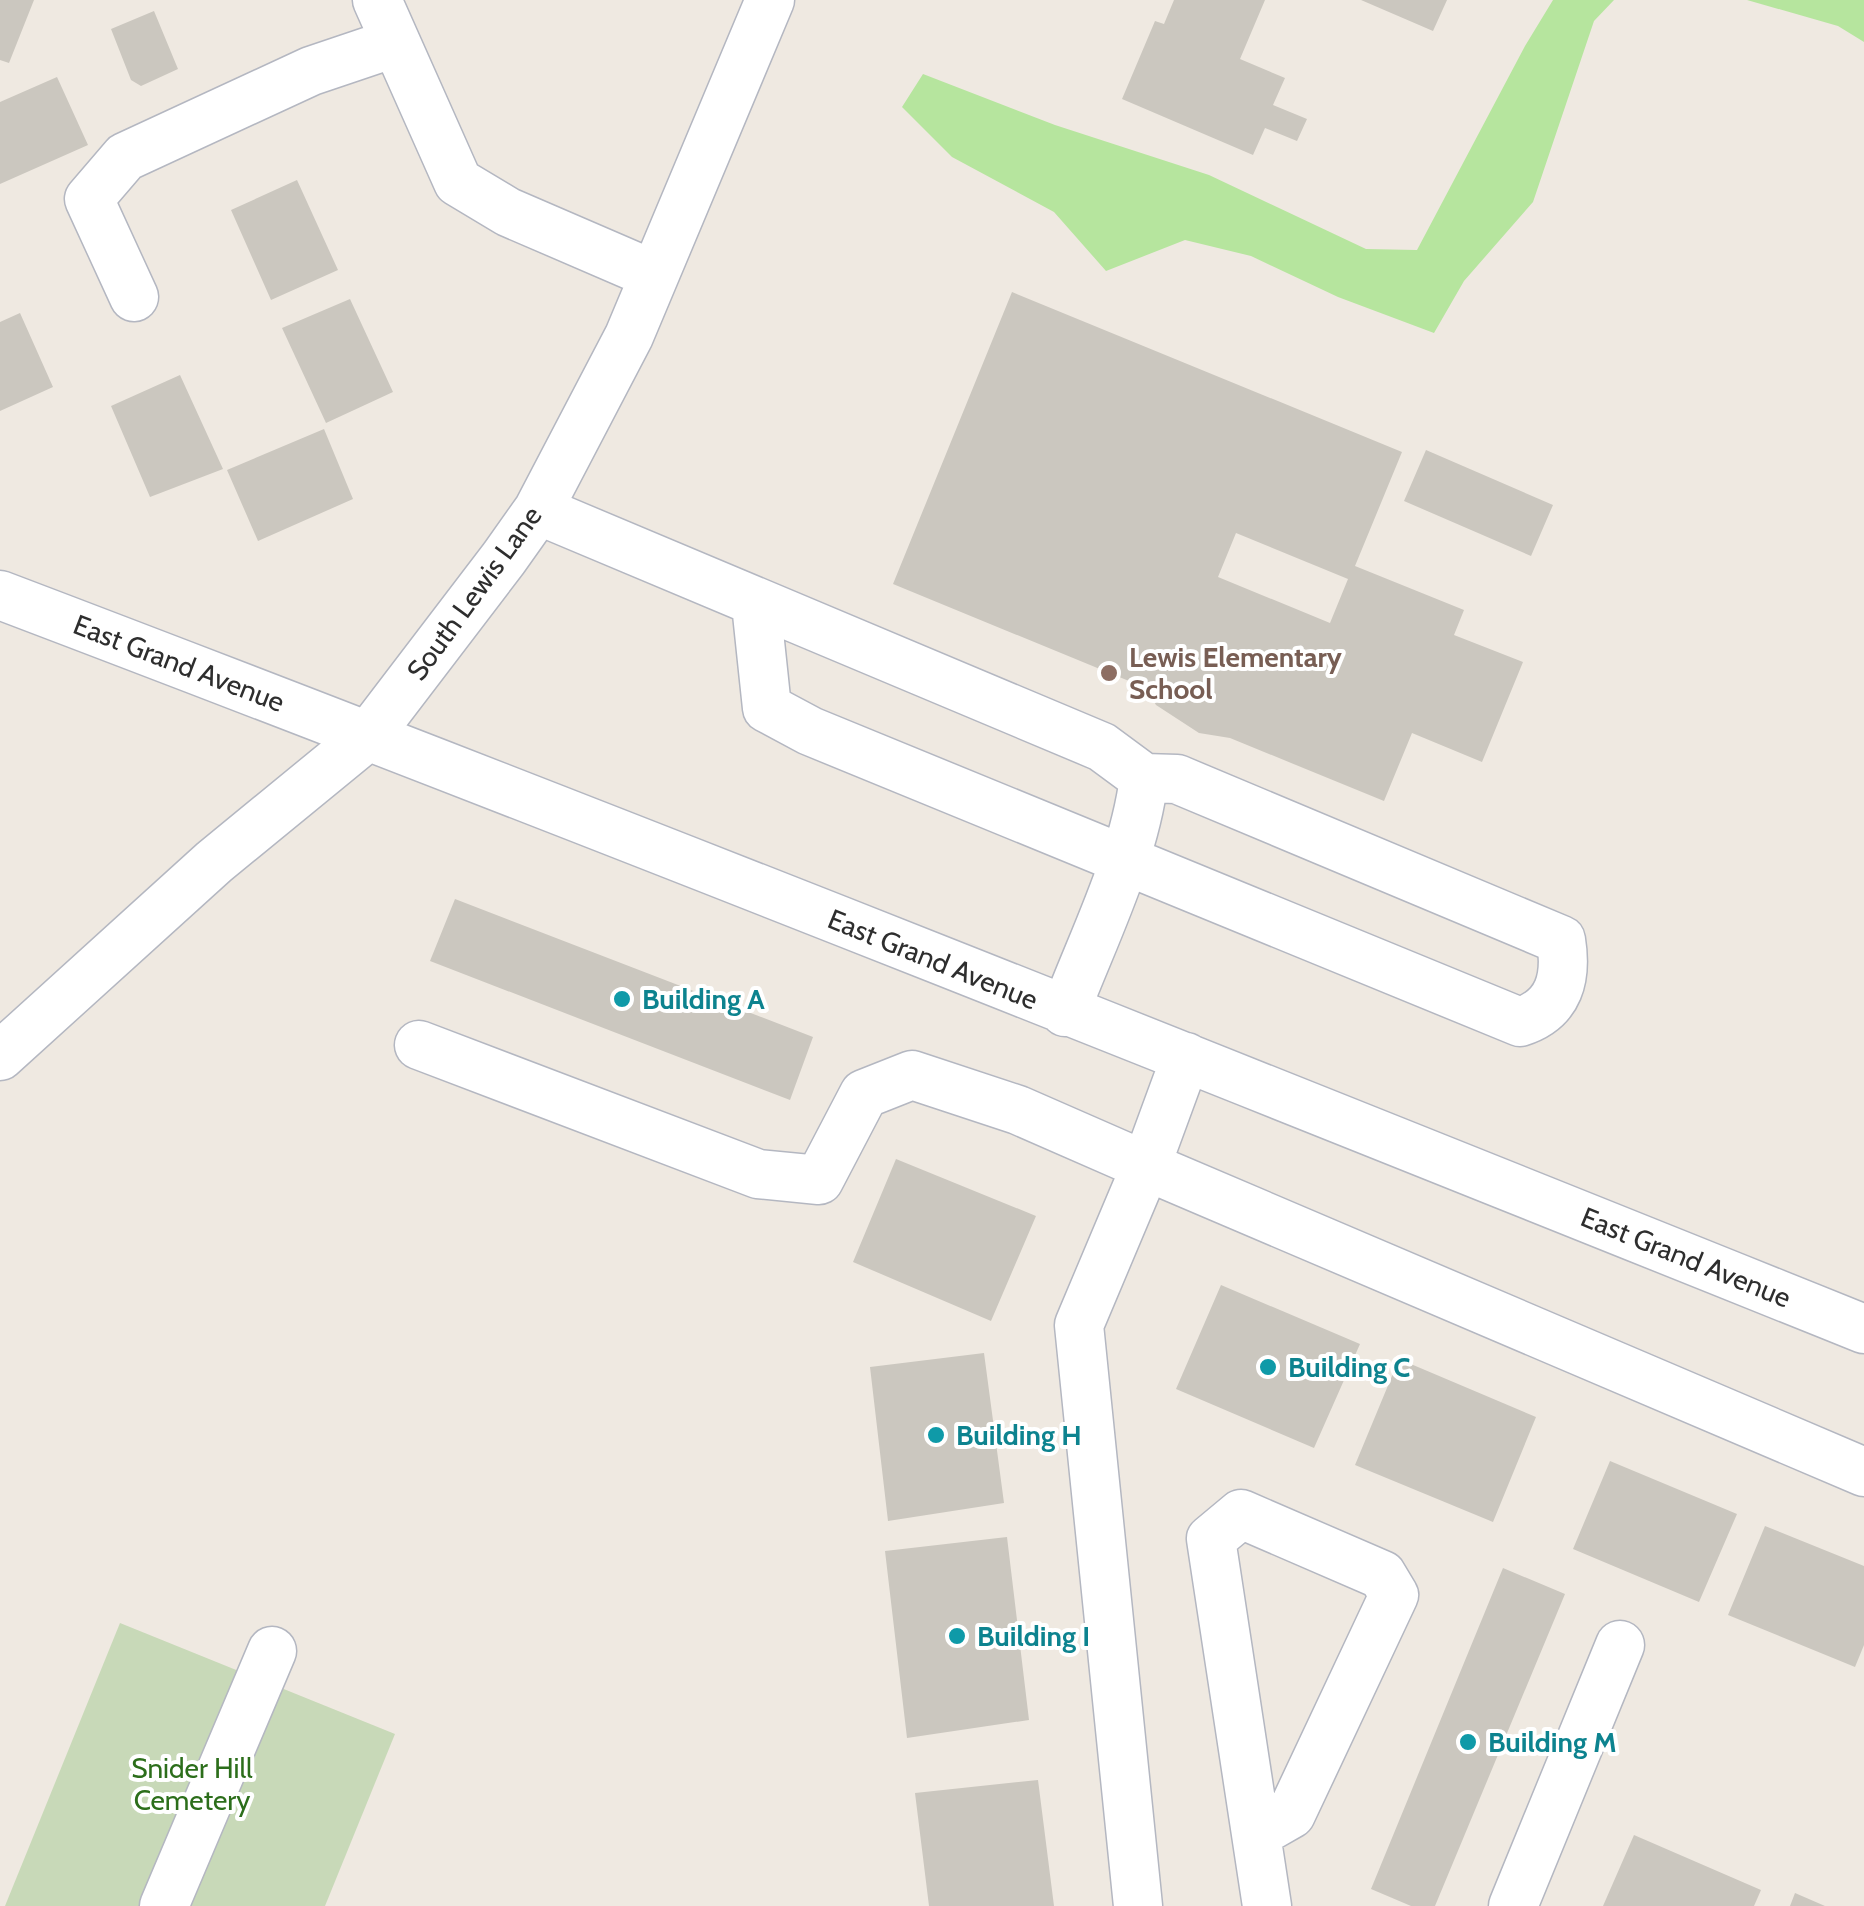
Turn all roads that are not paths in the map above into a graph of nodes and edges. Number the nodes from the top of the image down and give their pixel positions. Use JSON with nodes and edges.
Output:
{"nodes":[{"id":1,"x":770,"y":0,"type":"edge"},
{"id":2,"x":385,"y":21,"type":"edge"},
{"id":3,"x":654,"y":275,"type":"junction"},
{"id":4,"x":134,"y":297,"type":"dead end"},
{"id":5,"x":538,"y":510,"type":"junction"},
{"id":6,"x":0,"y":594,"type":"edge"},
{"id":7,"x":756,"y":604,"type":"junction"},
{"id":8,"x":369,"y":735,"type":"junction"},
{"id":9,"x":1144,"y":778,"type":"junction"},
{"id":10,"x":1123,"y":860,"type":"junction"},
{"id":11,"x":1065,"y":1012,"type":"junction"},
{"id":12,"x":419,"y":1045,"type":"dead end"},
{"id":13,"x":0,"y":1056,"type":"edge"},
{"id":14,"x":1186,"y":1057,"type":"junction"},
{"id":15,"x":1146,"y":1166,"type":"junction"},
{"id":16,"x":1864,"y":1329,"type":"edge"},
{"id":17,"x":1864,"y":1472,"type":"edge"},
{"id":18,"x":1620,"y":1645,"type":"dead end"},
{"id":19,"x":272,"y":1651,"type":"dead end"},
{"id":20,"x":1256,"y":1834,"type":"junction"},
{"id":21,"x":164,"y":1906,"type":"edge"},
{"id":22,"x":1138,"y":1906,"type":"edge"},
{"id":23,"x":1267,"y":1906,"type":"edge"},
{"id":24,"x":1513,"y":1906,"type":"edge"}],
"edges":[{"from":1,"to":3,"type":"street","name":"South Lewis Lane"},
{"from":2,"to":3,"type":"street"},
{"from":2,"to":4,"type":"street"},
{"from":3,"to":5,"type":"street","name":"South Lewis Lane"},
{"from":5,"to":7,"type":"street"},
{"from":5,"to":8,"type":"street","name":"South Lewis Lane"},
{"from":6,"to":8,"type":"street","name":"East Grand Avenue"},
{"from":7,"to":9,"type":"street"},
{"from":7,"to":10,"type":"street"},
{"from":8,"to":11,"type":"street","name":"East Grand Avenue"},
{"from":8,"to":13,"type":"street","name":"South Lewis Lane"},
{"from":9,"to":10,"type":"street"},
{"from":9,"to":10,"type":"street"},
{"from":10,"to":11,"type":"street"},
{"from":11,"to":14,"type":"street","name":"East Grand Avenue"},
{"from":12,"to":15,"type":"street"},
{"from":14,"to":15,"type":"street"},
{"from":14,"to":16,"type":"street","name":"East Grand Avenue"},
{"from":15,"to":17,"type":"street"},
{"from":15,"to":22,"type":"street"},
{"from":18,"to":24,"type":"street"},
{"from":19,"to":21,"type":"street"},
{"from":20,"to":20,"type":"street"},
{"from":20,"to":23,"type":"street"}]}
